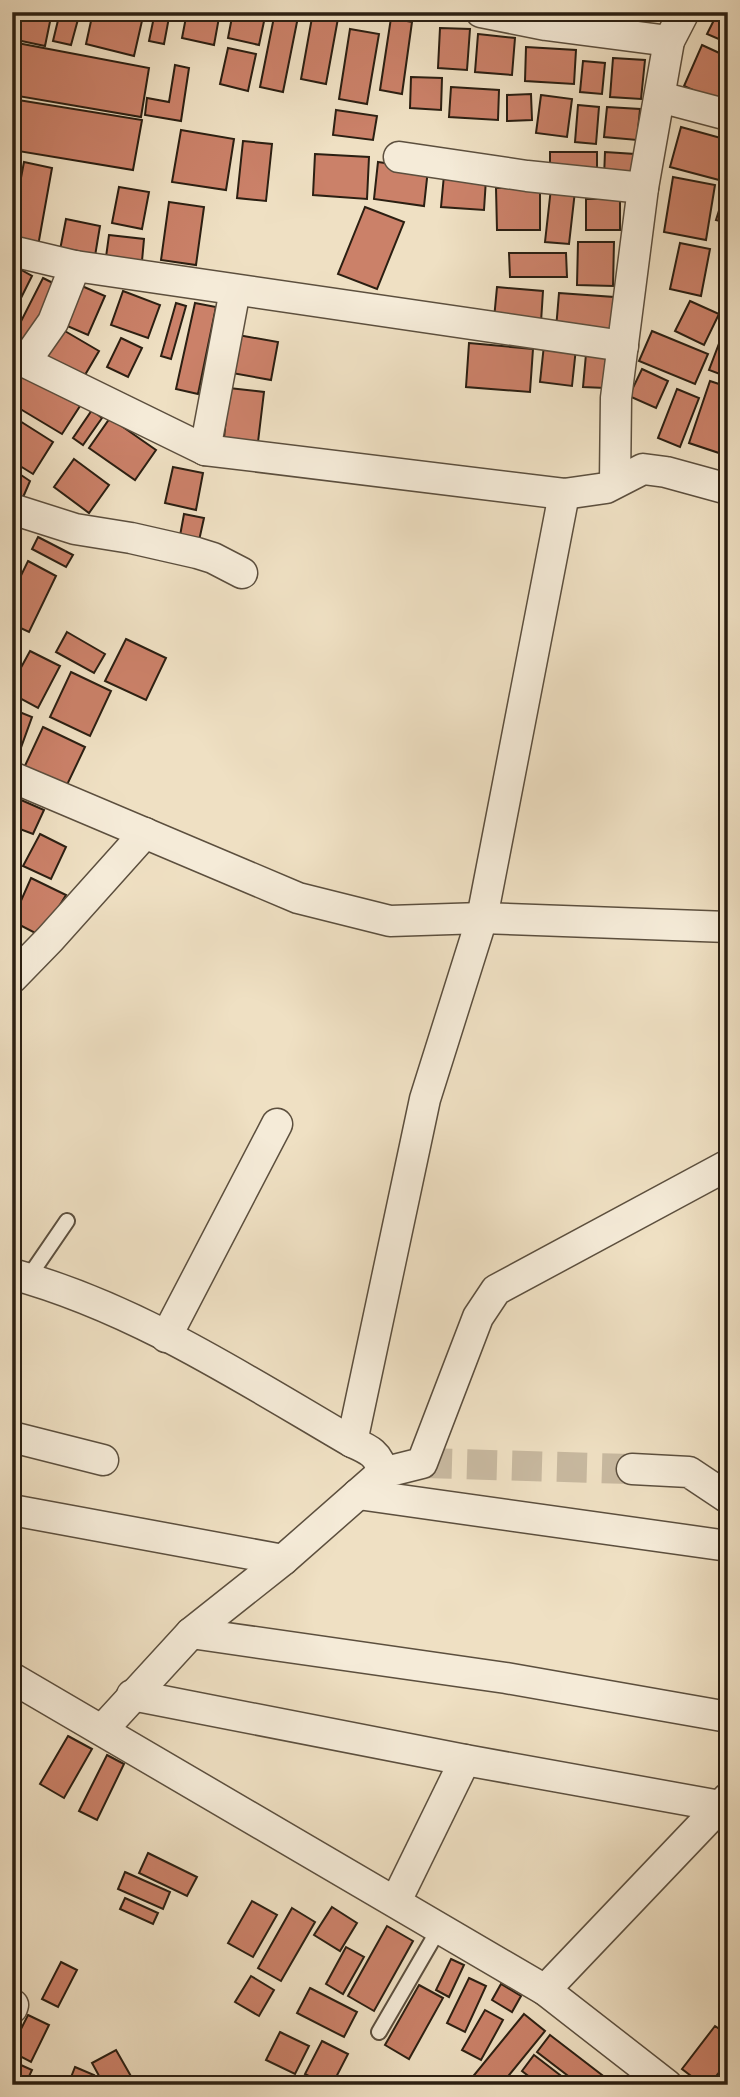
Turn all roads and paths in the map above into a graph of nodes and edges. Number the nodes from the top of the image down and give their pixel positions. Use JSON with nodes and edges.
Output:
{"nodes":[{"id":1,"x":481,"y":12,"type":"edge"},
{"id":2,"x":684,"y":12,"type":"edge"},
{"id":3,"x":669,"y":41,"type":"junction"},
{"id":4,"x":660,"y":97,"type":"junction"},
{"id":5,"x":728,"y":115,"type":"edge"},
{"id":6,"x":399,"y":157,"type":"dead end"},
{"id":7,"x":643,"y":188,"type":"junction"},
{"id":8,"x":12,"y":251,"type":"edge"},
{"id":9,"x":75,"y":266,"type":"junction"},
{"id":10,"x":235,"y":290,"type":"junction"},
{"id":11,"x":623,"y":346,"type":"junction"},
{"id":12,"x":19,"y":371,"type":"edge"},
{"id":13,"x":205,"y":450,"type":"junction"},
{"id":14,"x":615,"y":482,"type":"junction"},
{"id":15,"x":728,"y":489,"type":"edge"},
{"id":16,"x":564,"y":494,"type":"junction"},
{"id":17,"x":12,"y":509,"type":"edge"},
{"id":18,"x":242,"y":573,"type":"dead end"},
{"id":19,"x":12,"y":777,"type":"edge"},
{"id":20,"x":145,"y":832,"type":"junction"},
{"id":21,"x":482,"y":918,"type":"junction"},
{"id":22,"x":728,"y":928,"type":"edge"},
{"id":23,"x":19,"y":972,"type":"edge"},
{"id":24,"x":277,"y":1124,"type":"dead end"},
{"id":25,"x":728,"y":1165,"type":"edge"},
{"id":26,"x":67,"y":1221,"type":"dead end"},
{"id":27,"x":20,"y":1276,"type":"edge"},
{"id":28,"x":166,"y":1337,"type":"junction"},
{"id":29,"x":12,"y":1437,"type":"edge"},
{"id":30,"x":352,"y":1442,"type":"junction"},
{"id":31,"x":103,"y":1460,"type":"dead end"},
{"id":32,"x":632,"y":1468,"type":"tunnel mouth"},
{"id":33,"x":382,"y":1473,"type":"junction"},
{"id":34,"x":358,"y":1494,"type":"junction"},
{"id":35,"x":728,"y":1498,"type":"edge"},
{"id":36,"x":12,"y":1510,"type":"edge"},
{"id":37,"x":728,"y":1546,"type":"edge"},
{"id":38,"x":283,"y":1560,"type":"junction"},
{"id":39,"x":191,"y":1633,"type":"junction"},
{"id":40,"x":12,"y":1678,"type":"edge"},
{"id":41,"x":132,"y":1695,"type":"junction"},
{"id":42,"x":728,"y":1717,"type":"edge"},
{"id":43,"x":103,"y":1729,"type":"junction"},
{"id":44,"x":465,"y":1760,"type":"junction"},
{"id":45,"x":724,"y":1802,"type":"edge"},
{"id":46,"x":396,"y":1901,"type":"junction"},
{"id":47,"x":440,"y":1927,"type":"junction"},
{"id":48,"x":545,"y":1990,"type":"junction"},
{"id":49,"x":379,"y":2032,"type":"dead end"},
{"id":50,"x":667,"y":2085,"type":"edge"}],
"edges":[{"from":1,"to":3,"type":"street"},
{"from":2,"to":3,"type":"street"},
{"from":3,"to":4,"type":"street"},
{"from":4,"to":5,"type":"street"},
{"from":4,"to":7,"type":"street"},
{"from":6,"to":7,"type":"street"},
{"from":7,"to":11,"type":"street"},
{"from":8,"to":9,"type":"street"},
{"from":9,"to":10,"type":"street"},
{"from":9,"to":12,"type":"street"},
{"from":10,"to":11,"type":"street"},
{"from":10,"to":13,"type":"street"},
{"from":11,"to":14,"type":"street"},
{"from":12,"to":13,"type":"street"},
{"from":13,"to":16,"type":"street"},
{"from":14,"to":15,"type":"street"},
{"from":14,"to":16,"type":"street"},
{"from":16,"to":21,"type":"street"},
{"from":17,"to":18,"type":"street"},
{"from":19,"to":20,"type":"street"},
{"from":20,"to":21,"type":"street"},
{"from":20,"to":23,"type":"street"},
{"from":21,"to":22,"type":"street"},
{"from":21,"to":30,"type":"street"},
{"from":24,"to":28,"type":"street"},
{"from":25,"to":33,"type":"street"},
{"from":26,"to":27,"type":"lane"},
{"from":27,"to":28,"type":"street"},
{"from":28,"to":30,"type":"street"},
{"from":29,"to":31,"type":"street"},
{"from":30,"to":33,"type":"street"},
{"from":32,"to":35,"type":"street"},
{"from":33,"to":34,"type":"street"},
{"from":34,"to":37,"type":"street"},
{"from":34,"to":38,"type":"street"},
{"from":36,"to":38,"type":"street"},
{"from":38,"to":39,"type":"street"},
{"from":39,"to":41,"type":"street"},
{"from":39,"to":42,"type":"street"},
{"from":40,"to":43,"type":"street"},
{"from":41,"to":43,"type":"street"},
{"from":41,"to":44,"type":"street"},
{"from":43,"to":46,"type":"street"},
{"from":44,"to":45,"type":"street"},
{"from":44,"to":46,"type":"street"},
{"from":45,"to":48,"type":"street"},
{"from":46,"to":47,"type":"street"},
{"from":47,"to":48,"type":"street"},
{"from":47,"to":49,"type":"lane"},
{"from":48,"to":50,"type":"street"}]}
